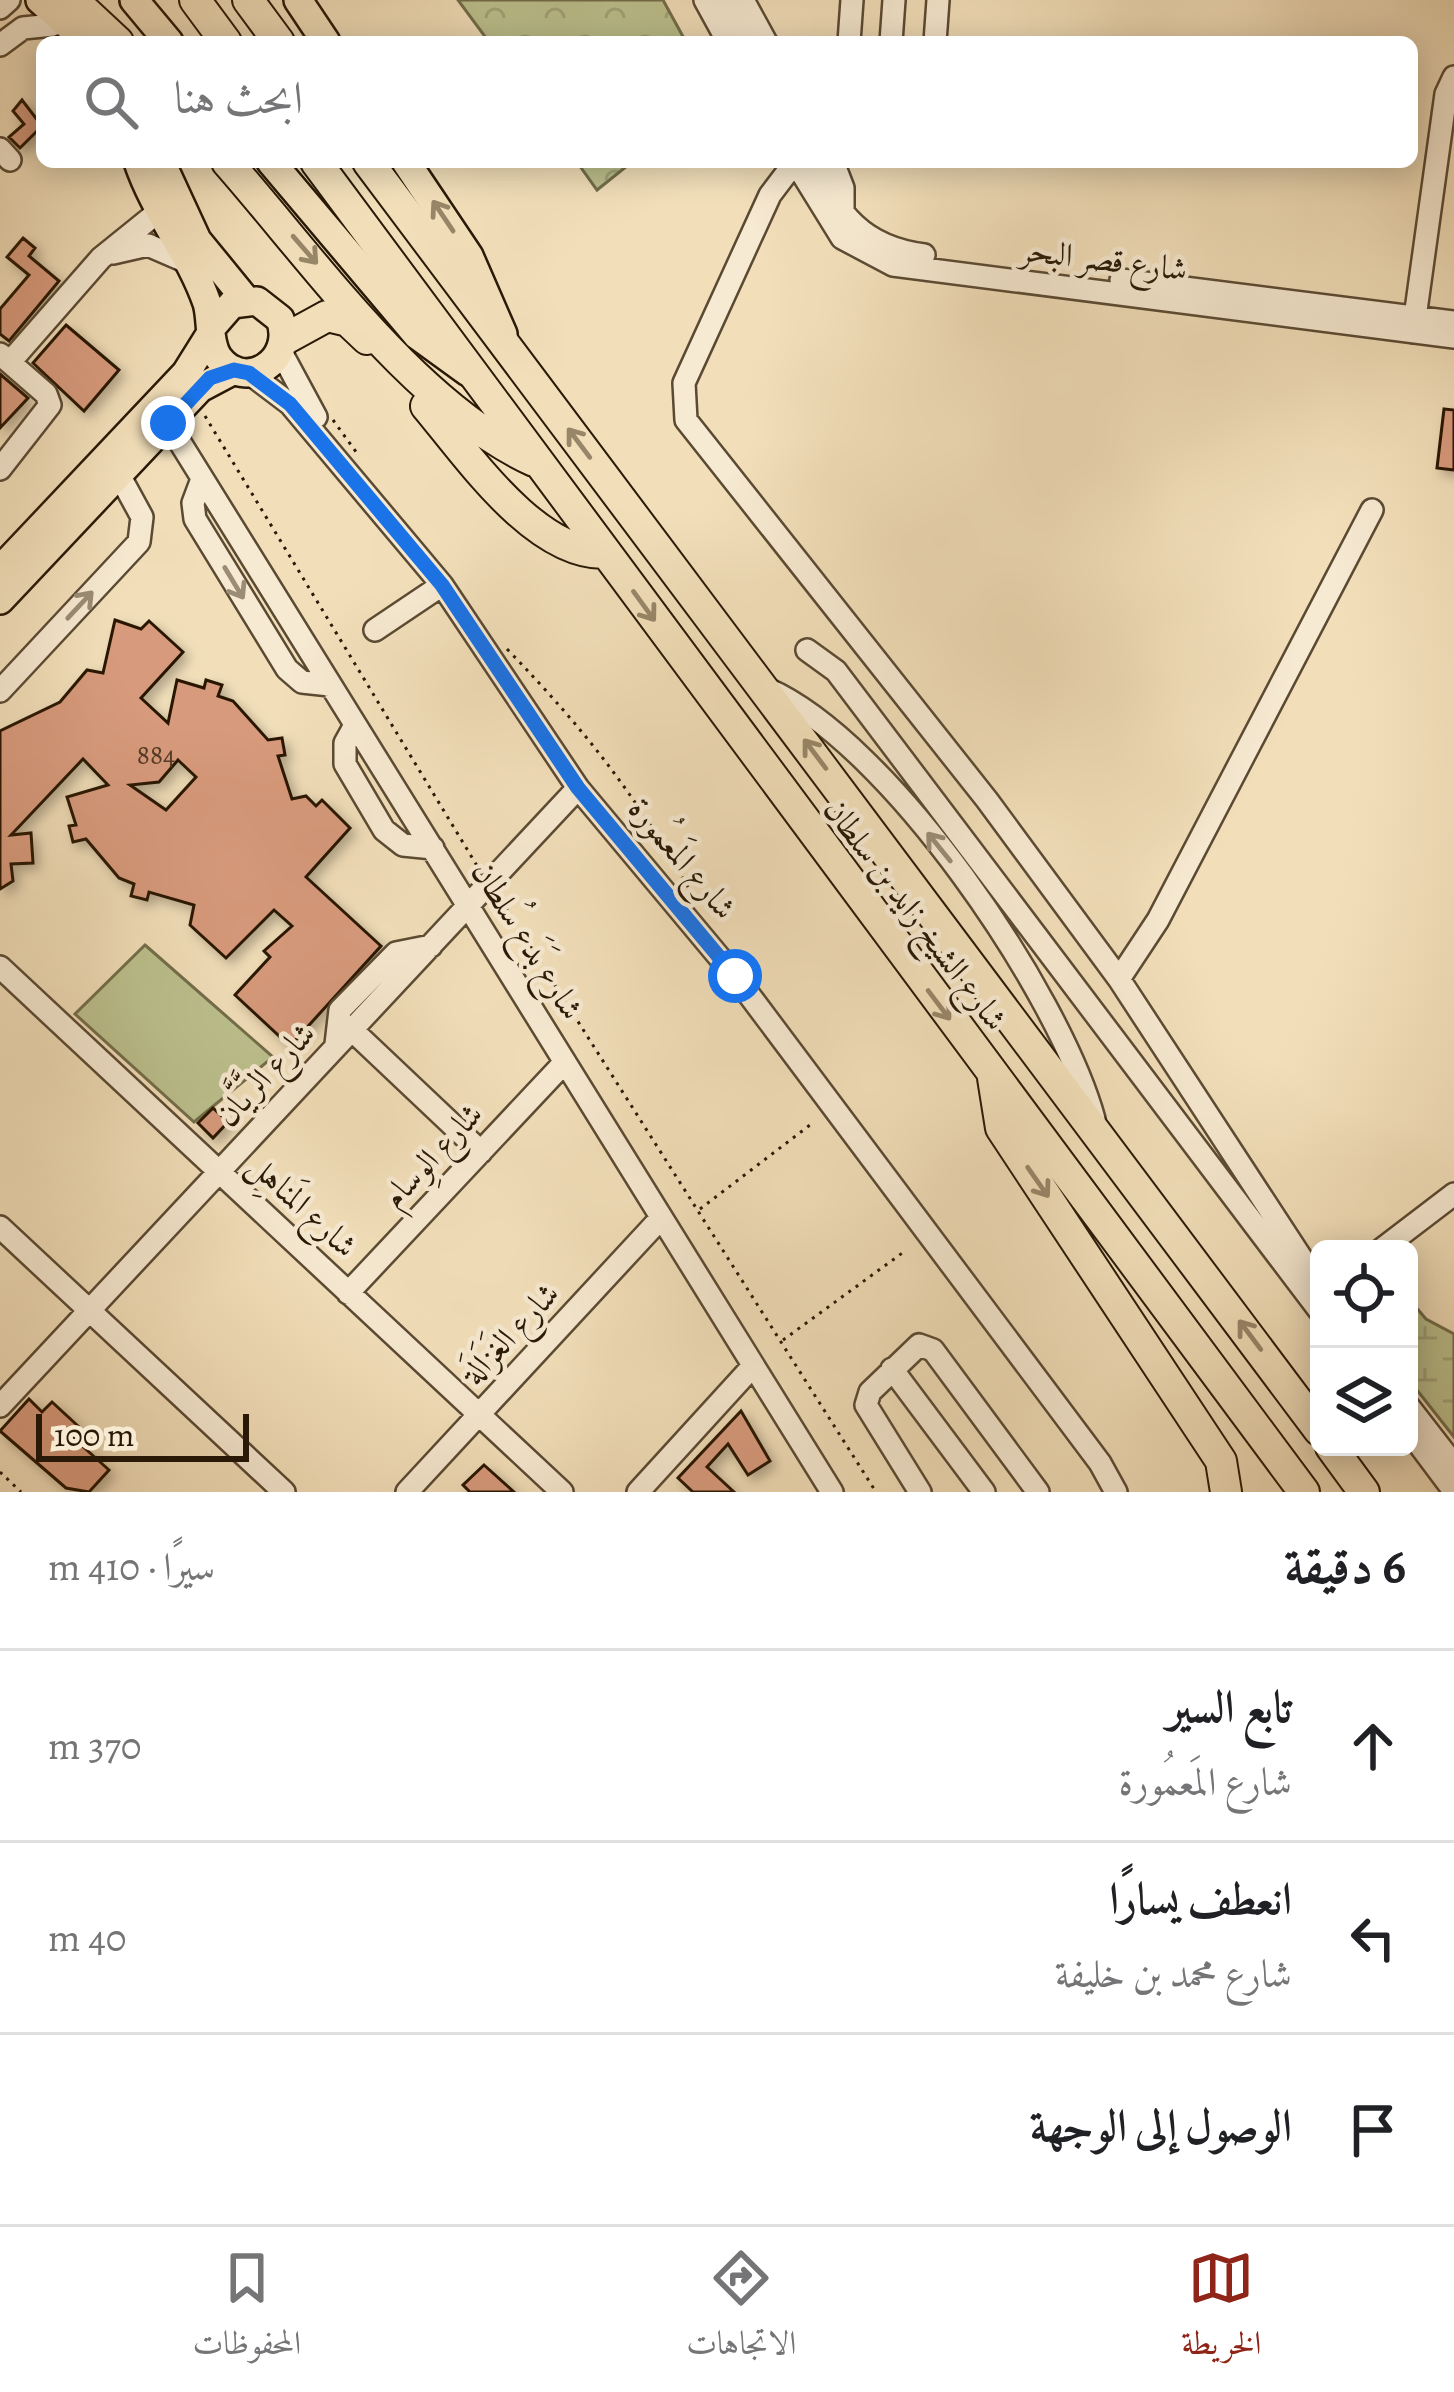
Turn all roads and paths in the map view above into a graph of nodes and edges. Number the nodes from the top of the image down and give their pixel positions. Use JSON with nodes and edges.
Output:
{"nodes":[{"id":1,"x":9,"y":0,"type":"edge"},
{"id":2,"x":27,"y":0,"type":"edge"},
{"id":3,"x":73,"y":0,"type":"edge"},
{"id":4,"x":134,"y":0,"type":"edge"},
{"id":5,"x":195,"y":0,"type":"edge"},
{"id":6,"x":248,"y":0,"type":"edge"},
{"id":7,"x":298,"y":0,"type":"edge"},
{"id":8,"x":705,"y":0,"type":"edge"},
{"id":9,"x":722,"y":0,"type":"edge"},
{"id":10,"x":742,"y":0,"type":"edge"},
{"id":11,"x":852,"y":0,"type":"edge"},
{"id":12,"x":894,"y":0,"type":"edge"},
{"id":13,"x":938,"y":0,"type":"edge"},
{"id":14,"x":0,"y":8,"type":"edge"},
{"id":15,"x":54,"y":22,"type":"edge"},
{"id":16,"x":112,"y":36,"type":"edge"},
{"id":17,"x":164,"y":36,"type":"edge"},
{"id":18,"x":222,"y":36,"type":"edge"},
{"id":19,"x":275,"y":36,"type":"edge"},
{"id":20,"x":322,"y":36,"type":"edge"},
{"id":21,"x":725,"y":36,"type":"edge"},
{"id":22,"x":742,"y":36,"type":"edge"},
{"id":23,"x":763,"y":36,"type":"edge"},
{"id":24,"x":849,"y":36,"type":"edge"},
{"id":25,"x":891,"y":36,"type":"edge"},
{"id":26,"x":935,"y":36,"type":"edge"},
{"id":27,"x":0,"y":45,"type":"edge"},
{"id":28,"x":1454,"y":77,"type":"edge"},
{"id":29,"x":140,"y":168,"type":"edge"},
{"id":30,"x":162,"y":168,"type":"edge"},
{"id":31,"x":232,"y":168,"type":"edge"},
{"id":32,"x":276,"y":168,"type":"edge"},
{"id":33,"x":320,"y":168,"type":"edge"},
{"id":34,"x":372,"y":168,"type":"edge"},
{"id":35,"x":410,"y":168,"type":"edge"},
{"id":36,"x":790,"y":168,"type":"edge"},
{"id":37,"x":798,"y":168,"type":"edge"},
{"id":38,"x":815,"y":168,"type":"edge"},
{"id":39,"x":835,"y":168,"type":"edge"},
{"id":40,"x":158,"y":212,"type":"junction"},
{"id":41,"x":843,"y":218,"type":"junction"},
{"id":42,"x":190,"y":249,"type":"junction"},
{"id":43,"x":101,"y":258,"type":"junction"},
{"id":44,"x":247,"y":300,"type":"junction"},
{"id":45,"x":1454,"y":322,"type":"edge"},
{"id":46,"x":1414,"y":325,"type":"junction"},
{"id":47,"x":212,"y":330,"type":"junction"},
{"id":48,"x":1454,"y":338,"type":"edge"},
{"id":49,"x":283,"y":345,"type":"junction"},
{"id":50,"x":508,"y":350,"type":"junction"},
{"id":51,"x":5,"y":358,"type":"edge"},
{"id":52,"x":242,"y":372,"type":"junction"},
{"id":53,"x":476,"y":376,"type":"junction"},
{"id":54,"x":199,"y":404,"type":"dead end"},
{"id":55,"x":327,"y":410,"type":"dead end"},
{"id":56,"x":168,"y":423,"type":"junction"},
{"id":57,"x":540,"y":463,"type":"junction"},
{"id":58,"x":357,"y":467,"type":"junction"},
{"id":59,"x":0,"y":470,"type":"edge"},
{"id":60,"x":118,"y":472,"type":"junction"},
{"id":61,"x":1372,"y":510,"type":"dead end"},
{"id":62,"x":606,"y":553,"type":"junction"},
{"id":63,"x":0,"y":570,"type":"edge"},
{"id":64,"x":442,"y":585,"type":"junction"},
{"id":65,"x":0,"y":600,"type":"edge"},
{"id":66,"x":375,"y":631,"type":"dead end"},
{"id":67,"x":495,"y":637,"type":"dead end"},
{"id":68,"x":807,"y":650,"type":"dead end"},
{"id":69,"x":766,"y":688,"type":"junction"},
{"id":70,"x":0,"y":691,"type":"edge"},
{"id":71,"x":355,"y":725,"type":"junction"},
{"id":72,"x":578,"y":788,"type":"junction"},
{"id":73,"x":433,"y":848,"type":"junction"},
{"id":74,"x":481,"y":877,"type":"dead end"},
{"id":75,"x":496,"y":894,"type":"dead end"},
{"id":76,"x":698,"y":905,"type":"dead end"},
{"id":77,"x":468,"y":906,"type":"junction"},
{"id":78,"x":3,"y":976,"type":"edge"},
{"id":79,"x":1119,"y":979,"type":"junction"},
{"id":80,"x":344,"y":1037,"type":"junction"},
{"id":81,"x":565,"y":1062,"type":"junction"},
{"id":82,"x":993,"y":1078,"type":"junction"},
{"id":83,"x":810,"y":1125,"type":"dead end"},
{"id":84,"x":1097,"y":1131,"type":"junction"},
{"id":85,"x":481,"y":1152,"type":"junction"},
{"id":86,"x":219,"y":1172,"type":"junction"},
{"id":87,"x":1454,"y":1194,"type":"edge"},
{"id":88,"x":699,"y":1210,"type":"junction"},
{"id":89,"x":661,"y":1218,"type":"junction"},
{"id":90,"x":0,"y":1227,"type":"edge"},
{"id":91,"x":1394,"y":1240,"type":"edge"},
{"id":92,"x":905,"y":1251,"type":"dead end"},
{"id":93,"x":1310,"y":1271,"type":"edge"},
{"id":94,"x":348,"y":1293,"type":"junction"},
{"id":95,"x":1310,"y":1298,"type":"edge"},
{"id":96,"x":90,"y":1310,"type":"junction"},
{"id":97,"x":781,"y":1341,"type":"junction"},
{"id":98,"x":753,"y":1366,"type":"junction"},
{"id":99,"x":892,"y":1369,"type":"junction"},
{"id":100,"x":0,"y":1406,"type":"edge"},
{"id":101,"x":479,"y":1415,"type":"junction"},
{"id":102,"x":1310,"y":1418,"type":"edge"},
{"id":103,"x":1418,"y":1419,"type":"edge"},
{"id":104,"x":1418,"y":1443,"type":"edge"},
{"id":105,"x":1338,"y":1456,"type":"edge"},
{"id":106,"x":1100,"y":1462,"type":"junction"},
{"id":107,"x":1454,"y":1465,"type":"edge"},
{"id":108,"x":0,"y":1472,"type":"edge"},
{"id":109,"x":1454,"y":1491,"type":"edge"},
{"id":110,"x":21,"y":1492,"type":"edge"},
{"id":111,"x":284,"y":1492,"type":"edge"},
{"id":112,"x":407,"y":1492,"type":"edge"},
{"id":113,"x":562,"y":1492,"type":"edge"},
{"id":114,"x":638,"y":1492,"type":"edge"},
{"id":115,"x":832,"y":1492,"type":"edge"},
{"id":116,"x":876,"y":1492,"type":"edge"},
{"id":117,"x":920,"y":1492,"type":"edge"},
{"id":118,"x":984,"y":1492,"type":"edge"},
{"id":119,"x":1038,"y":1492,"type":"edge"},
{"id":120,"x":1115,"y":1492,"type":"edge"},
{"id":121,"x":1129,"y":1492,"type":"edge"},
{"id":122,"x":1226,"y":1492,"type":"edge"},
{"id":123,"x":1304,"y":1492,"type":"edge"},
{"id":124,"x":1364,"y":1492,"type":"edge"}],
"edges":[{"from":1,"to":14,"type":"street"},
{"from":2,"to":15,"type":"main road"},
{"from":3,"to":16,"type":"highway"},
{"from":4,"to":17,"type":"main road"},
{"from":5,"to":18,"type":"highway"},
{"from":6,"to":19,"type":"highway"},
{"from":7,"to":20,"type":"main road"},
{"from":8,"to":21,"type":"street"},
{"from":9,"to":22,"type":"street"},
{"from":10,"to":23,"type":"street"},
{"from":11,"to":24,"type":"street"},
{"from":12,"to":25,"type":"street"},
{"from":13,"to":26,"type":"street"},
{"from":15,"to":27,"type":"street"},
{"from":28,"to":46,"type":"street"},
{"from":29,"to":40,"type":"main road"},
{"from":30,"to":42,"type":"main road"},
{"from":31,"to":57,"type":"highway","one_way":true},
{"from":32,"to":53,"type":"main road","name":"شارع الشيخ زايد بن سلطان"},
{"from":33,"to":53,"type":"highway","name":"شارع الشيخ زايد بن سلطان"},
{"from":34,"to":50,"type":"highway","name":"شارع الشيخ زايد بن سلطان"},
{"from":50,"to":35,"type":"main road","name":"شارع الشيخ زايد بن سلطان","one_way":true},
{"from":36,"to":79,"type":"street"},
{"from":37,"to":46,"type":"street","name":"شارع قصر البحر"},
{"from":38,"to":41,"type":"street","name":"شارع قصر البحر"},
{"from":39,"to":41,"type":"street"},
{"from":40,"to":42,"type":"main road"},
{"from":40,"to":43,"type":"street"},
{"from":41,"to":46,"type":"street","name":"شارع قصر البحر"},
{"from":42,"to":43,"type":"street"},
{"from":42,"to":44,"type":"main road"},
{"from":42,"to":47,"type":"main road"},
{"from":43,"to":51,"type":"street"},
{"from":44,"to":47,"type":"main road"},
{"from":44,"to":49,"type":"main road"},
{"from":45,"to":46,"type":"street","name":"شارع قصر البحر"},
{"from":46,"to":48,"type":"street","name":"شارع قصر البحر"},
{"from":47,"to":52,"type":"main road"},
{"from":47,"to":63,"type":"main road"},
{"from":49,"to":52,"type":"main road"},
{"from":49,"to":58,"type":"street","name":"شارع المَعمُورة"},
{"from":49,"to":62,"type":"highway"},
{"from":69,"to":50,"type":"highway","name":"شارع الشيخ زايد بن سلطان","one_way":true},
{"from":51,"to":59,"type":"street"},
{"from":52,"to":56,"type":"main road"},
{"from":52,"to":58,"type":"street","name":"شارع المَعمُورة"},
{"from":53,"to":57,"type":"highway","name":"شارع الشيخ زايد بن سلطان"},
{"from":54,"to":74,"type":"path"},
{"from":55,"to":58,"type":"path"},
{"from":56,"to":60,"type":"main road"},
{"from":56,"to":71,"type":"street","name":"شارع بَدَع سُلطان"},
{"from":57,"to":62,"type":"highway","name":"شارع الشيخ زايد بن سلطان"},
{"from":58,"to":64,"type":"street","name":"شارع المَعمُورة"},
{"from":60,"to":65,"type":"main road"},
{"from":70,"to":60,"type":"street","one_way":true},
{"from":61,"to":79,"type":"street"},
{"from":62,"to":82,"type":"highway","name":"شارع الشيخ زايد بن سلطان","one_way":true},
{"from":64,"to":66,"type":"street"},
{"from":64,"to":72,"type":"street","name":"شارع المَعمُورة"},
{"from":67,"to":76,"type":"path"},
{"from":68,"to":95,"type":"street"},
{"from":84,"to":69,"type":"highway","name":"شارع الشيخ زايد بن سلطان","one_way":true},
{"from":84,"to":69,"type":"street","one_way":true},
{"from":71,"to":73,"type":"street","name":"شارع بَدَع سُلطان"},
{"from":71,"to":73,"type":"street"},
{"from":72,"to":77,"type":"street","name":"شارع الرَّيَّان"},
{"from":72,"to":106,"type":"street","name":"شارع المَعمُورة"},
{"from":73,"to":77,"type":"street","name":"شارع بَدَع سُلطان"},
{"from":75,"to":88,"type":"path"},
{"from":77,"to":80,"type":"street","name":"شارع الرَّيَّان"},
{"from":77,"to":81,"type":"street","name":"شارع بَدَع سُلطان"},
{"from":78,"to":86,"type":"street","name":"شارع المَناهِل"},
{"from":79,"to":93,"type":"street"},
{"from":80,"to":85,"type":"street"},
{"from":80,"to":86,"type":"street","name":"شارع الرَّيَّان"},
{"from":81,"to":85,"type":"street","name":"شارع الوِسام"},
{"from":81,"to":89,"type":"street","name":"شارع بَدَع سُلطان"},
{"from":82,"to":122,"type":"highway","one_way":true},
{"from":82,"to":123,"type":"highway","name":"شارع الشيخ زايد بن سلطان"},
{"from":83,"to":88,"type":"path"},
{"from":102,"to":84,"type":"highway","name":"شارع الشيخ زايد بن سلطان","one_way":true},
{"from":85,"to":94,"type":"street","name":"شارع الوِسام"},
{"from":86,"to":94,"type":"street","name":"شارع المَناهِل"},
{"from":86,"to":96,"type":"street","name":"شارع الرَّيَّان"},
{"from":87,"to":91,"type":"street"},
{"from":88,"to":97,"type":"path"},
{"from":89,"to":98,"type":"street","name":"شارع بَدَع سُلطان"},
{"from":89,"to":101,"type":"street","name":"شارع الغَزَالَة"},
{"from":90,"to":96,"type":"street"},
{"from":92,"to":97,"type":"path"},
{"from":94,"to":101,"type":"street","name":"شارع المَناهِل"},
{"from":96,"to":100,"type":"street","name":"شارع الرَّيَّان"},
{"from":96,"to":111,"type":"street"},
{"from":97,"to":116,"type":"path"},
{"from":98,"to":114,"type":"street"},
{"from":98,"to":115,"type":"street","name":"شارع بَدَع سُلطان"},
{"from":99,"to":117,"type":"street"},
{"from":99,"to":118,"type":"street"},
{"from":99,"to":119,"type":"street"},
{"from":101,"to":112,"type":"street","name":"شارع الغَزَالَة"},
{"from":101,"to":113,"type":"street","name":"شارع المَناهِل"},
{"from":103,"to":107,"type":"street"},
{"from":104,"to":109,"type":"street"},
{"from":105,"to":124,"type":"highway"},
{"from":106,"to":120,"type":"street","name":"شارع المَعمُورة"},
{"from":106,"to":121,"type":"street","name":"شارع المَعمُورة"},
{"from":108,"to":110,"type":"path"}]}
